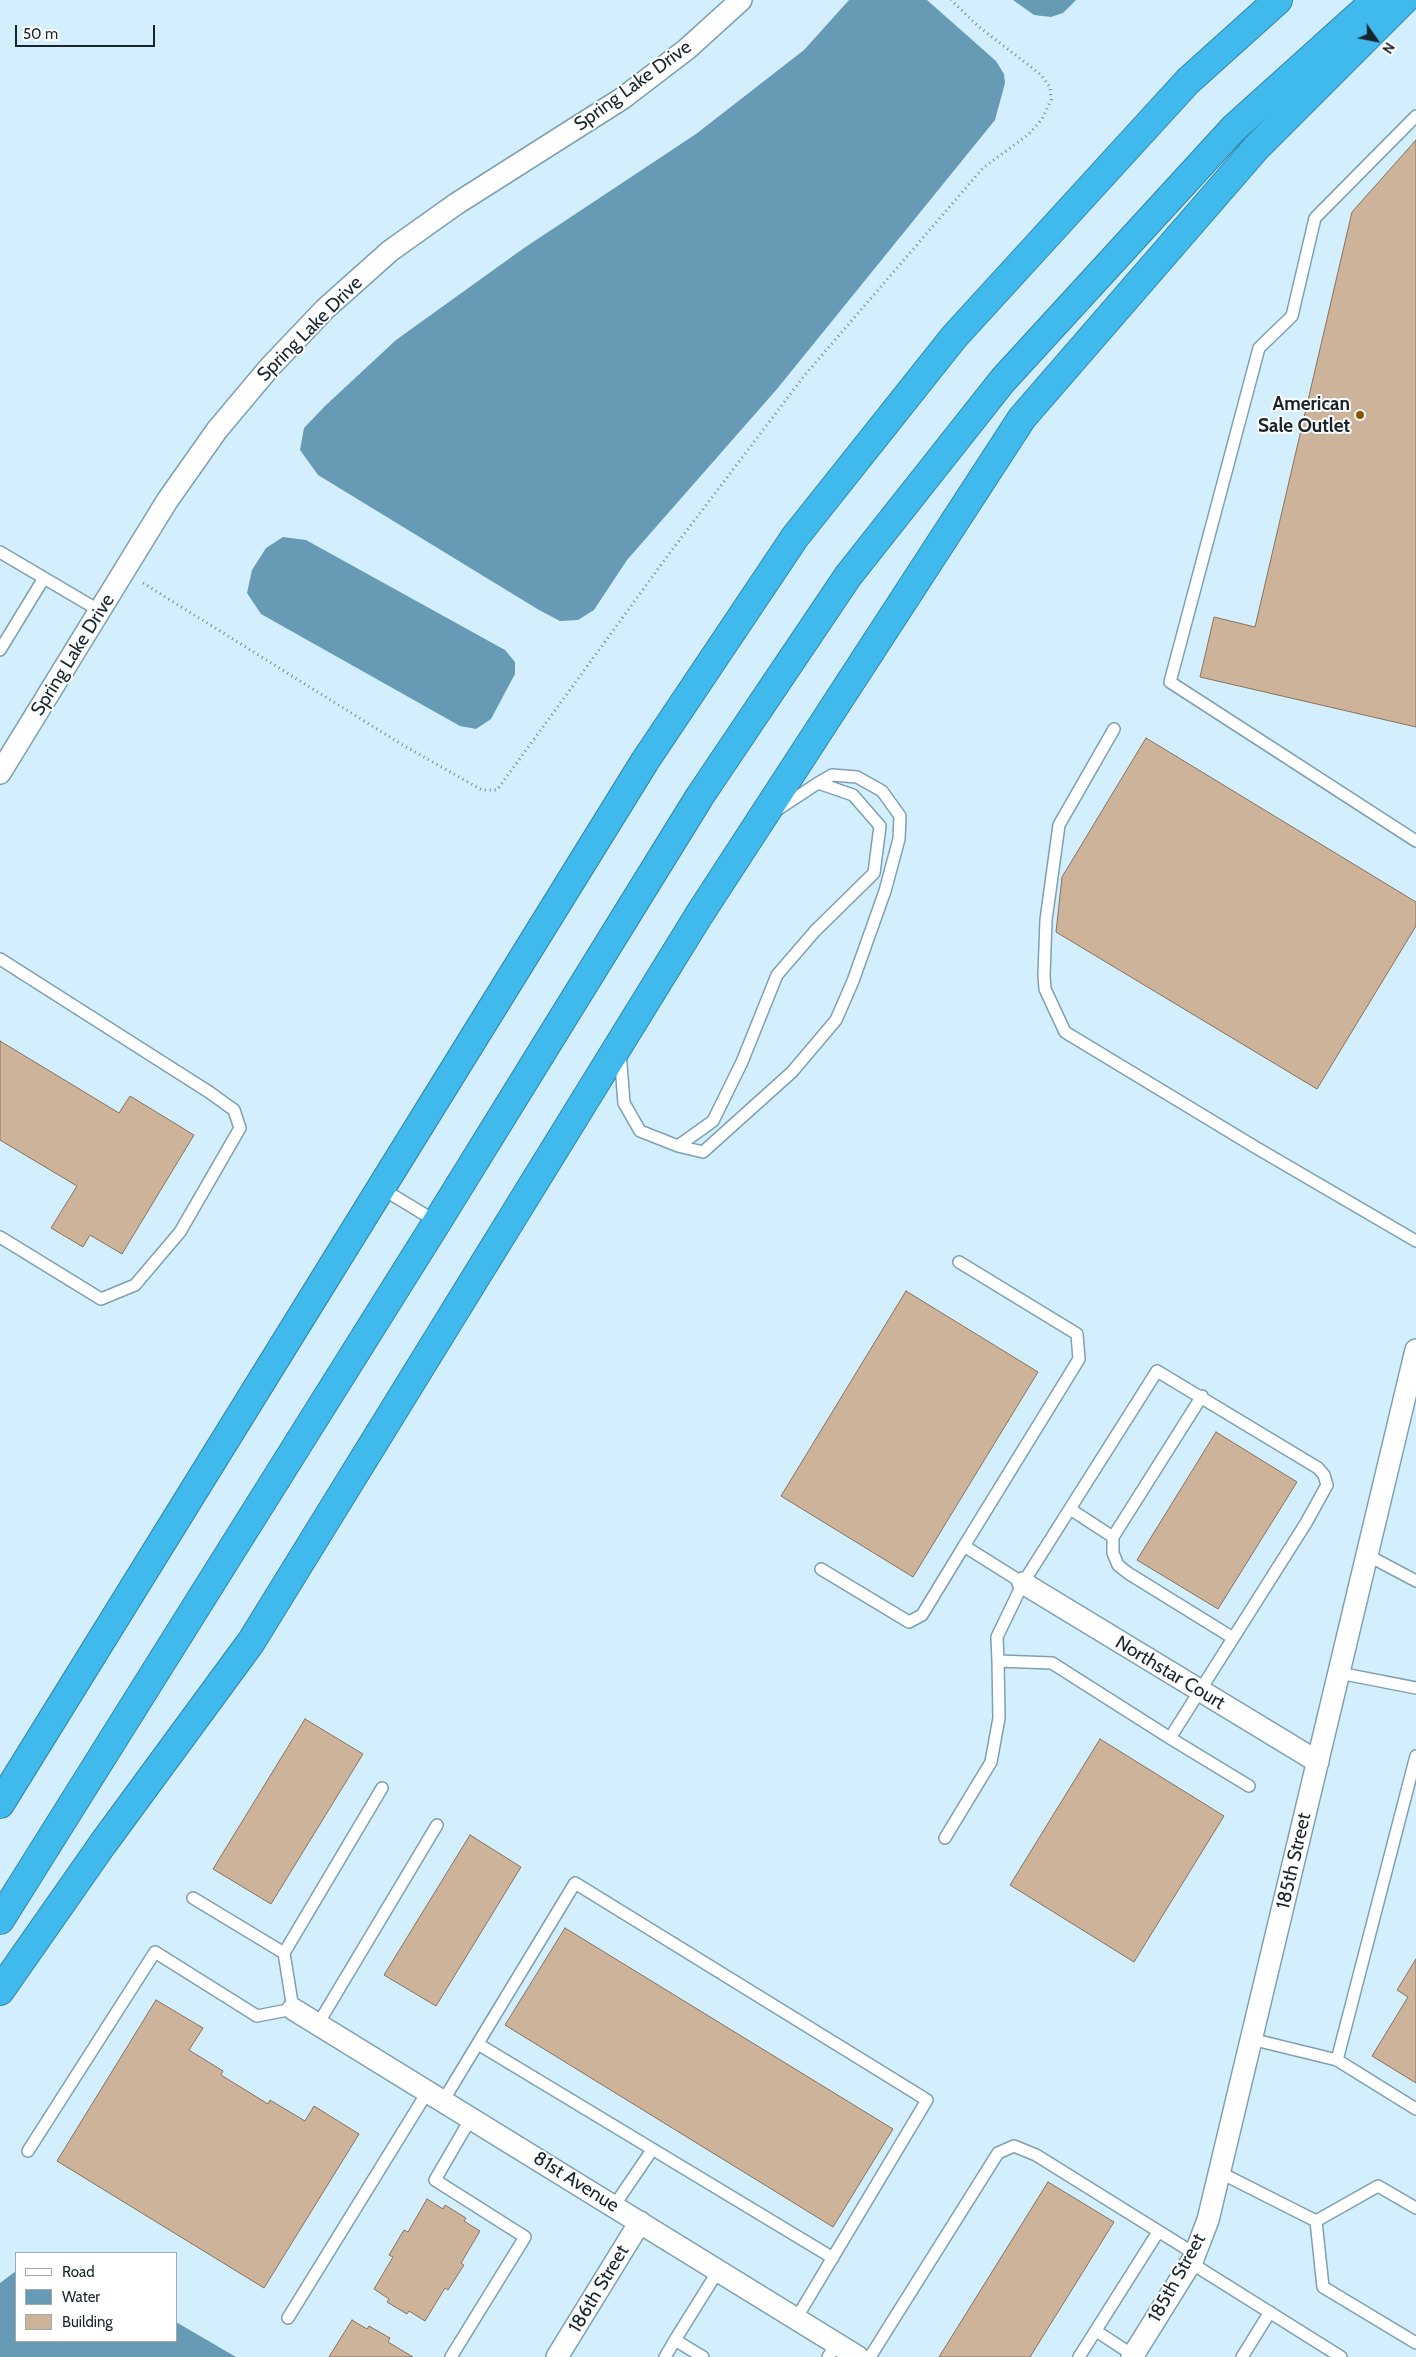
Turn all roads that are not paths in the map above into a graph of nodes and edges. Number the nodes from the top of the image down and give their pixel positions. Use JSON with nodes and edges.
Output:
{"nodes":[{"id":1,"x":742,"y":0,"type":"edge"},
{"id":2,"x":1278,"y":0,"type":"edge"},
{"id":3,"x":1376,"y":0,"type":"edge"},
{"id":4,"x":1404,"y":0,"type":"edge"},
{"id":5,"x":1416,"y":116,"type":"edge"},
{"id":6,"x":0,"y":552,"type":"edge"},
{"id":7,"x":44,"y":578,"type":"junction"},
{"id":8,"x":100,"y":611,"type":"junction"},
{"id":9,"x":0,"y":650,"type":"edge"},
{"id":10,"x":1114,"y":730,"type":"dead end"},
{"id":11,"x":0,"y":773,"type":"edge"},
{"id":12,"x":818,"y":783,"type":"junction"},
{"id":13,"x":759,"y":822,"type":"junction"},
{"id":14,"x":1416,"y":841,"type":"edge"},
{"id":15,"x":0,"y":959,"type":"edge"},
{"id":16,"x":619,"y":1045,"type":"junction"},
{"id":17,"x":678,"y":1146,"type":"junction"},
{"id":18,"x":381,"y":1188,"type":"junction"},
{"id":19,"x":437,"y":1222,"type":"junction"},
{"id":20,"x":0,"y":1237,"type":"edge"},
{"id":21,"x":1416,"y":1241,"type":"edge"},
{"id":22,"x":960,"y":1262,"type":"dead end"},
{"id":23,"x":1416,"y":1350,"type":"edge"},
{"id":24,"x":1202,"y":1396,"type":"junction"},
{"id":25,"x":1070,"y":1509,"type":"junction"},
{"id":26,"x":1113,"y":1537,"type":"junction"},
{"id":27,"x":964,"y":1546,"type":"junction"},
{"id":28,"x":1367,"y":1555,"type":"junction"},
{"id":29,"x":821,"y":1569,"type":"dead end"},
{"id":30,"x":1416,"y":1581,"type":"edge"},
{"id":31,"x":1023,"y":1583,"type":"junction"},
{"id":32,"x":1233,"y":1638,"type":"junction"},
{"id":33,"x":998,"y":1662,"type":"junction"},
{"id":34,"x":1339,"y":1674,"type":"junction"},
{"id":35,"x":1416,"y":1688,"type":"edge"},
{"id":36,"x":1200,"y":1691,"type":"junction"},
{"id":37,"x":1170,"y":1738,"type":"junction"},
{"id":38,"x":1416,"y":1756,"type":"edge"},
{"id":39,"x":1318,"y":1762,"type":"junction"},
{"id":40,"x":1249,"y":1786,"type":"dead end"},
{"id":41,"x":382,"y":1788,"type":"dead end"},
{"id":42,"x":0,"y":1804,"type":"edge"},
{"id":43,"x":437,"y":1825,"type":"dead end"},
{"id":44,"x":945,"y":1838,"type":"dead end"},
{"id":45,"x":194,"y":1898,"type":"dead end"},
{"id":46,"x":0,"y":1920,"type":"edge"},
{"id":47,"x":284,"y":1953,"type":"junction"},
{"id":48,"x":0,"y":1992,"type":"edge"},
{"id":49,"x":293,"y":2009,"type":"junction"},
{"id":50,"x":318,"y":2024,"type":"junction"},
{"id":51,"x":1251,"y":2040,"type":"junction"},
{"id":52,"x":478,"y":2044,"type":"junction"},
{"id":53,"x":1337,"y":2060,"type":"junction"},
{"id":54,"x":436,"y":2096,"type":"junction"},
{"id":55,"x":1416,"y":2109,"type":"edge"},
{"id":56,"x":471,"y":2118,"type":"junction"},
{"id":57,"x":652,"y":2150,"type":"junction"},
{"id":58,"x":28,"y":2151,"type":"dead end"},
{"id":59,"x":1219,"y":2172,"type":"junction"},
{"id":60,"x":614,"y":2206,"type":"junction"},
{"id":61,"x":1416,"y":2208,"type":"edge"},
{"id":62,"x":1316,"y":2220,"type":"junction"},
{"id":63,"x":640,"y":2222,"type":"junction"},
{"id":64,"x":1158,"y":2232,"type":"junction"},
{"id":65,"x":833,"y":2258,"type":"junction"},
{"id":66,"x":1193,"y":2258,"type":"junction"},
{"id":67,"x":718,"y":2271,"type":"junction"},
{"id":68,"x":1270,"y":2312,"type":"junction"},
{"id":69,"x":288,"y":2318,"type":"dead end"},
{"id":70,"x":796,"y":2319,"type":"junction"},
{"id":71,"x":1096,"y":2330,"type":"junction"},
{"id":72,"x":675,"y":2340,"type":"junction"},
{"id":73,"x":1416,"y":2343,"type":"edge"},
{"id":74,"x":832,"y":2350,"type":"edge"},
{"id":75,"x":1133,"y":2356,"type":"edge"},
{"id":76,"x":451,"y":2357,"type":"edge"},
{"id":77,"x":558,"y":2357,"type":"edge"},
{"id":78,"x":665,"y":2357,"type":"edge"},
{"id":79,"x":703,"y":2357,"type":"edge"},
{"id":80,"x":858,"y":2357,"type":"edge"},
{"id":81,"x":870,"y":2357,"type":"edge"},
{"id":82,"x":1079,"y":2357,"type":"edge"},
{"id":83,"x":1242,"y":2357,"type":"edge"},
{"id":84,"x":1341,"y":2357,"type":"edge"}],
"edges":[{"from":1,"to":8,"type":"street","name":"Spring Lake Drive"},
{"from":2,"to":18,"type":"highway"},
{"from":3,"to":19,"type":"highway"},
{"from":4,"to":13,"type":"highway"},
{"from":5,"to":14,"type":"lane"},
{"from":6,"to":7,"type":"lane"},
{"from":7,"to":8,"type":"lane"},
{"from":7,"to":9,"type":"lane"},
{"from":8,"to":11,"type":"street","name":"Spring Lake Drive"},
{"from":10,"to":21,"type":"lane"},
{"from":12,"to":13,"type":"lane"},
{"from":12,"to":17,"type":"lane"},
{"from":12,"to":17,"type":"lane"},
{"from":13,"to":16,"type":"highway"},
{"from":15,"to":20,"type":"lane"},
{"from":16,"to":17,"type":"lane"},
{"from":16,"to":48,"type":"highway"},
{"from":18,"to":19,"type":"lane"},
{"from":18,"to":42,"type":"highway"},
{"from":19,"to":46,"type":"highway"},
{"from":22,"to":27,"type":"lane"},
{"from":23,"to":28,"type":"street","name":"185th Street"},
{"from":24,"to":25,"type":"lane"},
{"from":24,"to":26,"type":"lane"},
{"from":24,"to":32,"type":"lane"},
{"from":25,"to":26,"type":"lane"},
{"from":25,"to":31,"type":"lane"},
{"from":26,"to":32,"type":"lane"},
{"from":27,"to":29,"type":"lane"},
{"from":27,"to":31,"type":"lane"},
{"from":28,"to":30,"type":"lane"},
{"from":28,"to":34,"type":"street","name":"185th Street"},
{"from":31,"to":33,"type":"lane"},
{"from":31,"to":36,"type":"street","name":"Northstar Court"},
{"from":32,"to":36,"type":"lane"},
{"from":33,"to":37,"type":"lane"},
{"from":33,"to":44,"type":"lane"},
{"from":34,"to":35,"type":"lane"},
{"from":34,"to":39,"type":"street","name":"185th Street"},
{"from":36,"to":37,"type":"lane"},
{"from":36,"to":39,"type":"street","name":"Northstar Court"},
{"from":37,"to":40,"type":"lane"},
{"from":38,"to":53,"type":"lane"},
{"from":39,"to":51,"type":"street","name":"185th Street"},
{"from":41,"to":47,"type":"lane"},
{"from":43,"to":50,"type":"lane"},
{"from":45,"to":47,"type":"lane"},
{"from":47,"to":49,"type":"lane"},
{"from":49,"to":50,"type":"street","name":"81st Avenue"},
{"from":49,"to":58,"type":"lane"},
{"from":50,"to":54,"type":"street","name":"81st Avenue"},
{"from":51,"to":53,"type":"lane"},
{"from":51,"to":59,"type":"street","name":"185th Street"},
{"from":52,"to":54,"type":"lane"},
{"from":52,"to":57,"type":"lane"},
{"from":52,"to":65,"type":"lane"},
{"from":53,"to":55,"type":"lane"},
{"from":54,"to":56,"type":"street","name":"81st Avenue"},
{"from":54,"to":69,"type":"lane"},
{"from":56,"to":60,"type":"street","name":"81st Avenue"},
{"from":56,"to":76,"type":"lane"},
{"from":57,"to":60,"type":"lane"},
{"from":57,"to":65,"type":"lane"},
{"from":59,"to":62,"type":"lane"},
{"from":59,"to":66,"type":"street","name":"185th Street"},
{"from":60,"to":63,"type":"street","name":"81st Avenue"},
{"from":61,"to":62,"type":"lane"},
{"from":62,"to":73,"type":"lane"},
{"from":63,"to":67,"type":"street","name":"81st Avenue"},
{"from":63,"to":77,"type":"street","name":"186th Street"},
{"from":64,"to":66,"type":"lane"},
{"from":64,"to":71,"type":"lane"},
{"from":64,"to":81,"type":"lane"},
{"from":65,"to":70,"type":"lane"},
{"from":66,"to":68,"type":"lane"},
{"from":66,"to":75,"type":"street","name":"185th Street"},
{"from":67,"to":70,"type":"street","name":"81st Avenue"},
{"from":67,"to":72,"type":"lane"},
{"from":68,"to":83,"type":"lane"},
{"from":68,"to":84,"type":"lane"},
{"from":70,"to":74,"type":"street","name":"81st Avenue"},
{"from":71,"to":75,"type":"lane"},
{"from":71,"to":82,"type":"lane"},
{"from":72,"to":78,"type":"lane"},
{"from":72,"to":79,"type":"lane"},
{"from":74,"to":80,"type":"street","name":"81st Avenue"}]}
